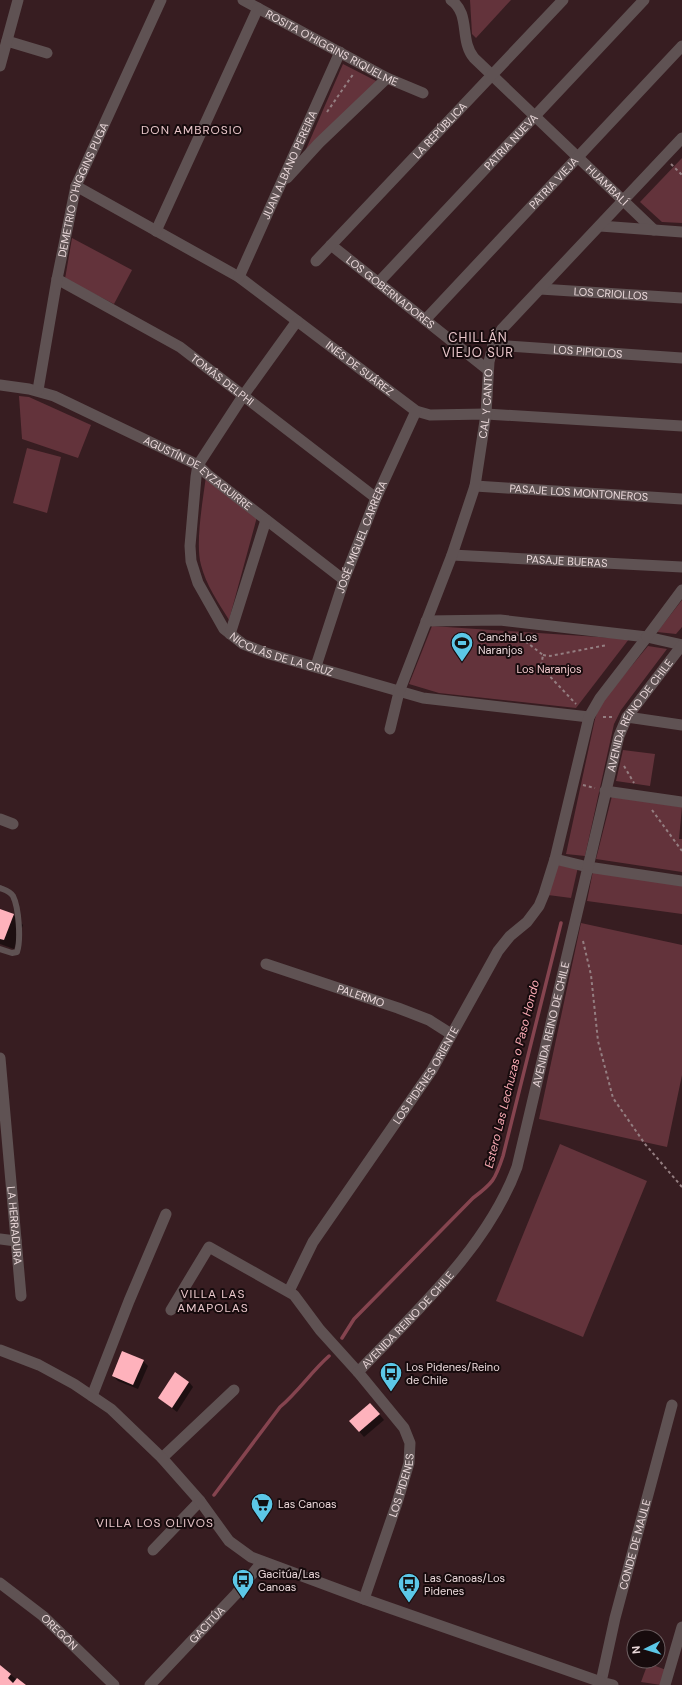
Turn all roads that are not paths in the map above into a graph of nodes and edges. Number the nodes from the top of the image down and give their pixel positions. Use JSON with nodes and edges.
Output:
{"nodes":[{"id":1,"x":18,"y":0,"type":"edge"},
{"id":2,"x":160,"y":0,"type":"edge"},
{"id":3,"x":243,"y":0,"type":"edge"},
{"id":4,"x":451,"y":0,"type":"edge"},
{"id":5,"x":562,"y":0,"type":"edge"},
{"id":6,"x":644,"y":0,"type":"edge"},
{"id":7,"x":258,"y":8,"type":"junction"},
{"id":8,"x":7,"y":41,"type":"junction"},
{"id":9,"x":682,"y":46,"type":"edge"},
{"id":10,"x":340,"y":52,"type":"junction"},
{"id":11,"x":48,"y":53,"type":"dead end"},
{"id":12,"x":0,"y":66,"type":"edge"},
{"id":13,"x":492,"y":75,"type":"junction"},
{"id":14,"x":387,"y":78,"type":"junction"},
{"id":15,"x":423,"y":92,"type":"dead end"},
{"id":16,"x":535,"y":116,"type":"junction"},
{"id":17,"x":682,"y":138,"type":"edge"},
{"id":18,"x":577,"y":157,"type":"junction"},
{"id":19,"x":76,"y":186,"type":"junction"},
{"id":20,"x":280,"y":186,"type":"junction"},
{"id":21,"x":623,"y":201,"type":"junction"},
{"id":22,"x":600,"y":226,"type":"junction"},
{"id":23,"x":654,"y":230,"type":"junction"},
{"id":24,"x":156,"y":231,"type":"junction"},
{"id":25,"x":682,"y":232,"type":"edge"},
{"id":26,"x":331,"y":246,"type":"junction"},
{"id":27,"x":316,"y":261,"type":"dead end"},
{"id":28,"x":239,"y":277,"type":"junction"},
{"id":29,"x":57,"y":279,"type":"junction"},
{"id":30,"x":378,"y":283,"type":"junction"},
{"id":31,"x":540,"y":289,"type":"junction"},
{"id":32,"x":682,"y":298,"type":"edge"},
{"id":33,"x":425,"y":320,"type":"junction"},
{"id":34,"x":297,"y":321,"type":"junction"},
{"id":35,"x":493,"y":345,"type":"junction"},
{"id":36,"x":682,"y":358,"type":"edge"},
{"id":37,"x":488,"y":370,"type":"junction"},
{"id":38,"x":0,"y":385,"type":"edge"},
{"id":39,"x":38,"y":390,"type":"junction"},
{"id":40,"x":243,"y":396,"type":"junction"},
{"id":41,"x":416,"y":411,"type":"junction"},
{"id":42,"x":486,"y":414,"type":"junction"},
{"id":43,"x":682,"y":426,"type":"edge"},
{"id":44,"x":198,"y":465,"type":"junction"},
{"id":45,"x":475,"y":486,"type":"junction"},
{"id":46,"x":376,"y":498,"type":"junction"},
{"id":47,"x":682,"y":499,"type":"edge"},
{"id":48,"x":266,"y":520,"type":"junction"},
{"id":49,"x":452,"y":555,"type":"junction"},
{"id":50,"x":682,"y":568,"type":"edge"},
{"id":51,"x":344,"y":580,"type":"junction"},
{"id":52,"x":682,"y":590,"type":"edge"},
{"id":53,"x":426,"y":621,"type":"junction"},
{"id":54,"x":230,"y":634,"type":"junction"},
{"id":55,"x":647,"y":637,"type":"junction"},
{"id":56,"x":682,"y":645,"type":"edge"},
{"id":57,"x":316,"y":666,"type":"junction"},
{"id":58,"x":399,"y":692,"type":"junction"},
{"id":59,"x":589,"y":717,"type":"junction"},
{"id":60,"x":627,"y":717,"type":"junction"},
{"id":61,"x":682,"y":725,"type":"edge"},
{"id":62,"x":390,"y":729,"type":"dead end"},
{"id":63,"x":606,"y":791,"type":"junction"},
{"id":64,"x":682,"y":802,"type":"edge"},
{"id":65,"x":0,"y":819,"type":"edge"},
{"id":66,"x":13,"y":824,"type":"dead end"},
{"id":67,"x":555,"y":859,"type":"junction"},
{"id":68,"x":588,"y":867,"type":"junction"},
{"id":69,"x":682,"y":881,"type":"edge"},
{"id":70,"x":0,"y":888,"type":"edge"},
{"id":71,"x":0,"y":949,"type":"edge"},
{"id":72,"x":266,"y":964,"type":"dead end"},
{"id":73,"x":451,"y":1034,"type":"junction"},
{"id":74,"x":0,"y":1058,"type":"edge"},
{"id":75,"x":2,"y":1105,"type":"edge"},
{"id":76,"x":4,"y":1151,"type":"edge"},
{"id":77,"x":166,"y":1214,"type":"dead end"},
{"id":78,"x":0,"y":1239,"type":"edge"},
{"id":79,"x":16,"y":1241,"type":"junction"},
{"id":80,"x":289,"y":1291,"type":"junction"},
{"id":81,"x":21,"y":1296,"type":"dead end"},
{"id":82,"x":171,"y":1310,"type":"dead end"},
{"id":83,"x":0,"y":1350,"type":"edge"},
{"id":84,"x":358,"y":1372,"type":"junction"},
{"id":85,"x":234,"y":1390,"type":"dead end"},
{"id":86,"x":92,"y":1396,"type":"junction"},
{"id":87,"x":672,"y":1405,"type":"dead end"},
{"id":88,"x":162,"y":1458,"type":"junction"},
{"id":89,"x":200,"y":1501,"type":"junction"},
{"id":90,"x":153,"y":1550,"type":"dead end"},
{"id":91,"x":262,"y":1562,"type":"junction"},
{"id":92,"x":0,"y":1583,"type":"edge"},
{"id":93,"x":364,"y":1599,"type":"junction"},
{"id":94,"x":682,"y":1626,"type":"edge"},
{"id":95,"x":601,"y":1684,"type":"edge"},
{"id":96,"x":114,"y":1685,"type":"edge"},
{"id":97,"x":150,"y":1685,"type":"edge"},
{"id":98,"x":613,"y":1685,"type":"edge"},
{"id":99,"x":665,"y":1685,"type":"edge"}],
"edges":[{"from":1,"to":8,"type":"street"},
{"from":2,"to":19,"type":"street","name":"DEMETRIO O'HIGGINS PUGA"},
{"from":3,"to":7,"type":"street","name":"ROSITA O'HIGGINS RIQUELME"},
{"from":4,"to":13,"type":"street","name":"HUAMBALÍ"},
{"from":5,"to":13,"type":"street","name":"LA REPÚBLICA"},
{"from":6,"to":16,"type":"street","name":"PATRIA NUEVA"},
{"from":7,"to":10,"type":"street","name":"ROSITA O'HIGGINS RIQUELME"},
{"from":7,"to":24,"type":"street"},
{"from":8,"to":11,"type":"street"},
{"from":8,"to":12,"type":"street"},
{"from":9,"to":18,"type":"street","name":"PATRIA VIEJA"},
{"from":10,"to":14,"type":"street","name":"ROSITA O'HIGGINS RIQUELME"},
{"from":10,"to":20,"type":"street","name":"JUAN ALBANO PEREIRA"},
{"from":13,"to":16,"type":"street","name":"HUAMBALÍ"},
{"from":13,"to":26,"type":"street","name":"LA REPÚBLICA"},
{"from":14,"to":15,"type":"street","name":"ROSITA O'HIGGINS RIQUELME"},
{"from":14,"to":20,"type":"street"},
{"from":16,"to":18,"type":"street","name":"HUAMBALÍ"},
{"from":16,"to":30,"type":"street","name":"PATRIA NUEVA"},
{"from":17,"to":21,"type":"street","name":"CAL Y CANTO"},
{"from":18,"to":21,"type":"street","name":"HUAMBALÍ"},
{"from":18,"to":33,"type":"street","name":"PATRIA VIEJA"},
{"from":19,"to":24,"type":"street","name":"INÉS DE SUÁREZ"},
{"from":19,"to":29,"type":"street","name":"DEMETRIO O'HIGGINS PUGA"},
{"from":20,"to":28,"type":"street","name":"JUAN ALBANO PEREIRA"},
{"from":21,"to":22,"type":"street","name":"CAL Y CANTO"},
{"from":21,"to":23,"type":"street","name":"HUAMBALÍ"},
{"from":22,"to":23,"type":"street"},
{"from":22,"to":31,"type":"street","name":"CAL Y CANTO"},
{"from":23,"to":25,"type":"street"},
{"from":24,"to":28,"type":"street","name":"INÉS DE SUÁREZ"},
{"from":26,"to":27,"type":"street","name":"LA REPÚBLICA"},
{"from":26,"to":30,"type":"street","name":"LOS GOBERNADORES"},
{"from":28,"to":34,"type":"street","name":"INÉS DE SUÁREZ"},
{"from":29,"to":39,"type":"street","name":"DEMETRIO O'HIGGINS PUGA"},
{"from":29,"to":40,"type":"street","name":"TOMÁS DELPHI"},
{"from":30,"to":33,"type":"street","name":"LOS GOBERNADORES"},
{"from":31,"to":32,"type":"street","name":"LOS CRIOLLOS"},
{"from":31,"to":35,"type":"street","name":"CAL Y CANTO"},
{"from":33,"to":37,"type":"street","name":"LOS GOBERNADORES"},
{"from":34,"to":40,"type":"street","name":"NICOLÁS DE LA CRUZ"},
{"from":34,"to":41,"type":"street","name":"INÉS DE SUÁREZ"},
{"from":35,"to":36,"type":"street","name":"LOS PIPIOLOS"},
{"from":35,"to":37,"type":"street","name":"CAL Y CANTO"},
{"from":37,"to":42,"type":"street","name":"CAL Y CANTO"},
{"from":38,"to":39,"type":"street","name":"AGUSTÍN DE EYZAGUIRRE"},
{"from":39,"to":44,"type":"street","name":"AGUSTÍN DE EYZAGUIRRE"},
{"from":40,"to":44,"type":"street","name":"NICOLÁS DE LA CRUZ"},
{"from":40,"to":46,"type":"street","name":"TOMÁS DELPHI"},
{"from":41,"to":42,"type":"street","name":"INÉS DE SUÁREZ"},
{"from":41,"to":46,"type":"street","name":"JOSÉ MIGUEL CARRERA"},
{"from":42,"to":43,"type":"street","name":"INÉS DE SUÁREZ"},
{"from":42,"to":45,"type":"street","name":"CAL Y CANTO"},
{"from":44,"to":48,"type":"street","name":"AGUSTÍN DE EYZAGUIRRE"},
{"from":44,"to":54,"type":"street","name":"NICOLÁS DE LA CRUZ"},
{"from":45,"to":47,"type":"street","name":"PASAJE LOS MONTONEROS"},
{"from":45,"to":49,"type":"street","name":"CAL Y CANTO"},
{"from":46,"to":51,"type":"street","name":"JOSÉ MIGUEL CARRERA"},
{"from":48,"to":51,"type":"street","name":"AGUSTÍN DE EYZAGUIRRE"},
{"from":48,"to":54,"type":"street"},
{"from":49,"to":50,"type":"street","name":"PASAJE BUERAS"},
{"from":49,"to":53,"type":"street","name":"CAL Y CANTO"},
{"from":51,"to":57,"type":"street","name":"JOSÉ MIGUEL CARRERA"},
{"from":52,"to":55,"type":"street"},
{"from":53,"to":55,"type":"street"},
{"from":53,"to":58,"type":"street","name":"CAL Y CANTO"},
{"from":54,"to":57,"type":"street","name":"NICOLÁS DE LA CRUZ"},
{"from":55,"to":56,"type":"street"},
{"from":55,"to":59,"type":"street"},
{"from":56,"to":60,"type":"street","name":"AVENIDA REINO DE CHILE"},
{"from":57,"to":58,"type":"street","name":"NICOLÁS DE LA CRUZ"},
{"from":58,"to":59,"type":"street","name":"NICOLÁS DE LA CRUZ"},
{"from":58,"to":62,"type":"street","name":"CAL Y CANTO"},
{"from":59,"to":67,"type":"street"},
{"from":60,"to":61,"type":"street"},
{"from":60,"to":63,"type":"street","name":"AVENIDA REINO DE CHILE"},
{"from":63,"to":64,"type":"street"},
{"from":63,"to":68,"type":"street","name":"AVENIDA REINO DE CHILE"},
{"from":65,"to":66,"type":"street"},
{"from":67,"to":68,"type":"street"},
{"from":67,"to":73,"type":"street","name":"LOS PIDENES ORIENTE"},
{"from":68,"to":69,"type":"street"},
{"from":68,"to":84,"type":"street","name":"AVENIDA REINO DE CHILE"},
{"from":70,"to":71,"type":"lane"},
{"from":72,"to":73,"type":"street","name":"PALERMO"},
{"from":73,"to":80,"type":"street","name":"LOS PIDENES ORIENTE"},
{"from":74,"to":75,"type":"street","name":"LA HERRADURA"},
{"from":75,"to":76,"type":"street","name":"LA HERRADURA"},
{"from":76,"to":79,"type":"street","name":"LA HERRADURA"},
{"from":77,"to":86,"type":"street"},
{"from":78,"to":79,"type":"street"},
{"from":79,"to":81,"type":"street","name":"LA HERRADURA"},
{"from":80,"to":82,"type":"street","name":"LOS PIDENES"},
{"from":80,"to":84,"type":"street","name":"LOS PIDENES"},
{"from":83,"to":86,"type":"street"},
{"from":84,"to":93,"type":"street","name":"LOS PIDENES"},
{"from":85,"to":88,"type":"street"},
{"from":86,"to":88,"type":"street"},
{"from":87,"to":95,"type":"street","name":"CONDE DE MAULE"},
{"from":88,"to":89,"type":"street"},
{"from":89,"to":90,"type":"street"},
{"from":89,"to":91,"type":"street"},
{"from":91,"to":93,"type":"street"},
{"from":91,"to":97,"type":"street","name":"GACITÚA"},
{"from":92,"to":96,"type":"street","name":"OREGÓN"},
{"from":93,"to":95,"type":"street"},
{"from":94,"to":99,"type":"street"},
{"from":95,"to":98,"type":"street"}]}
